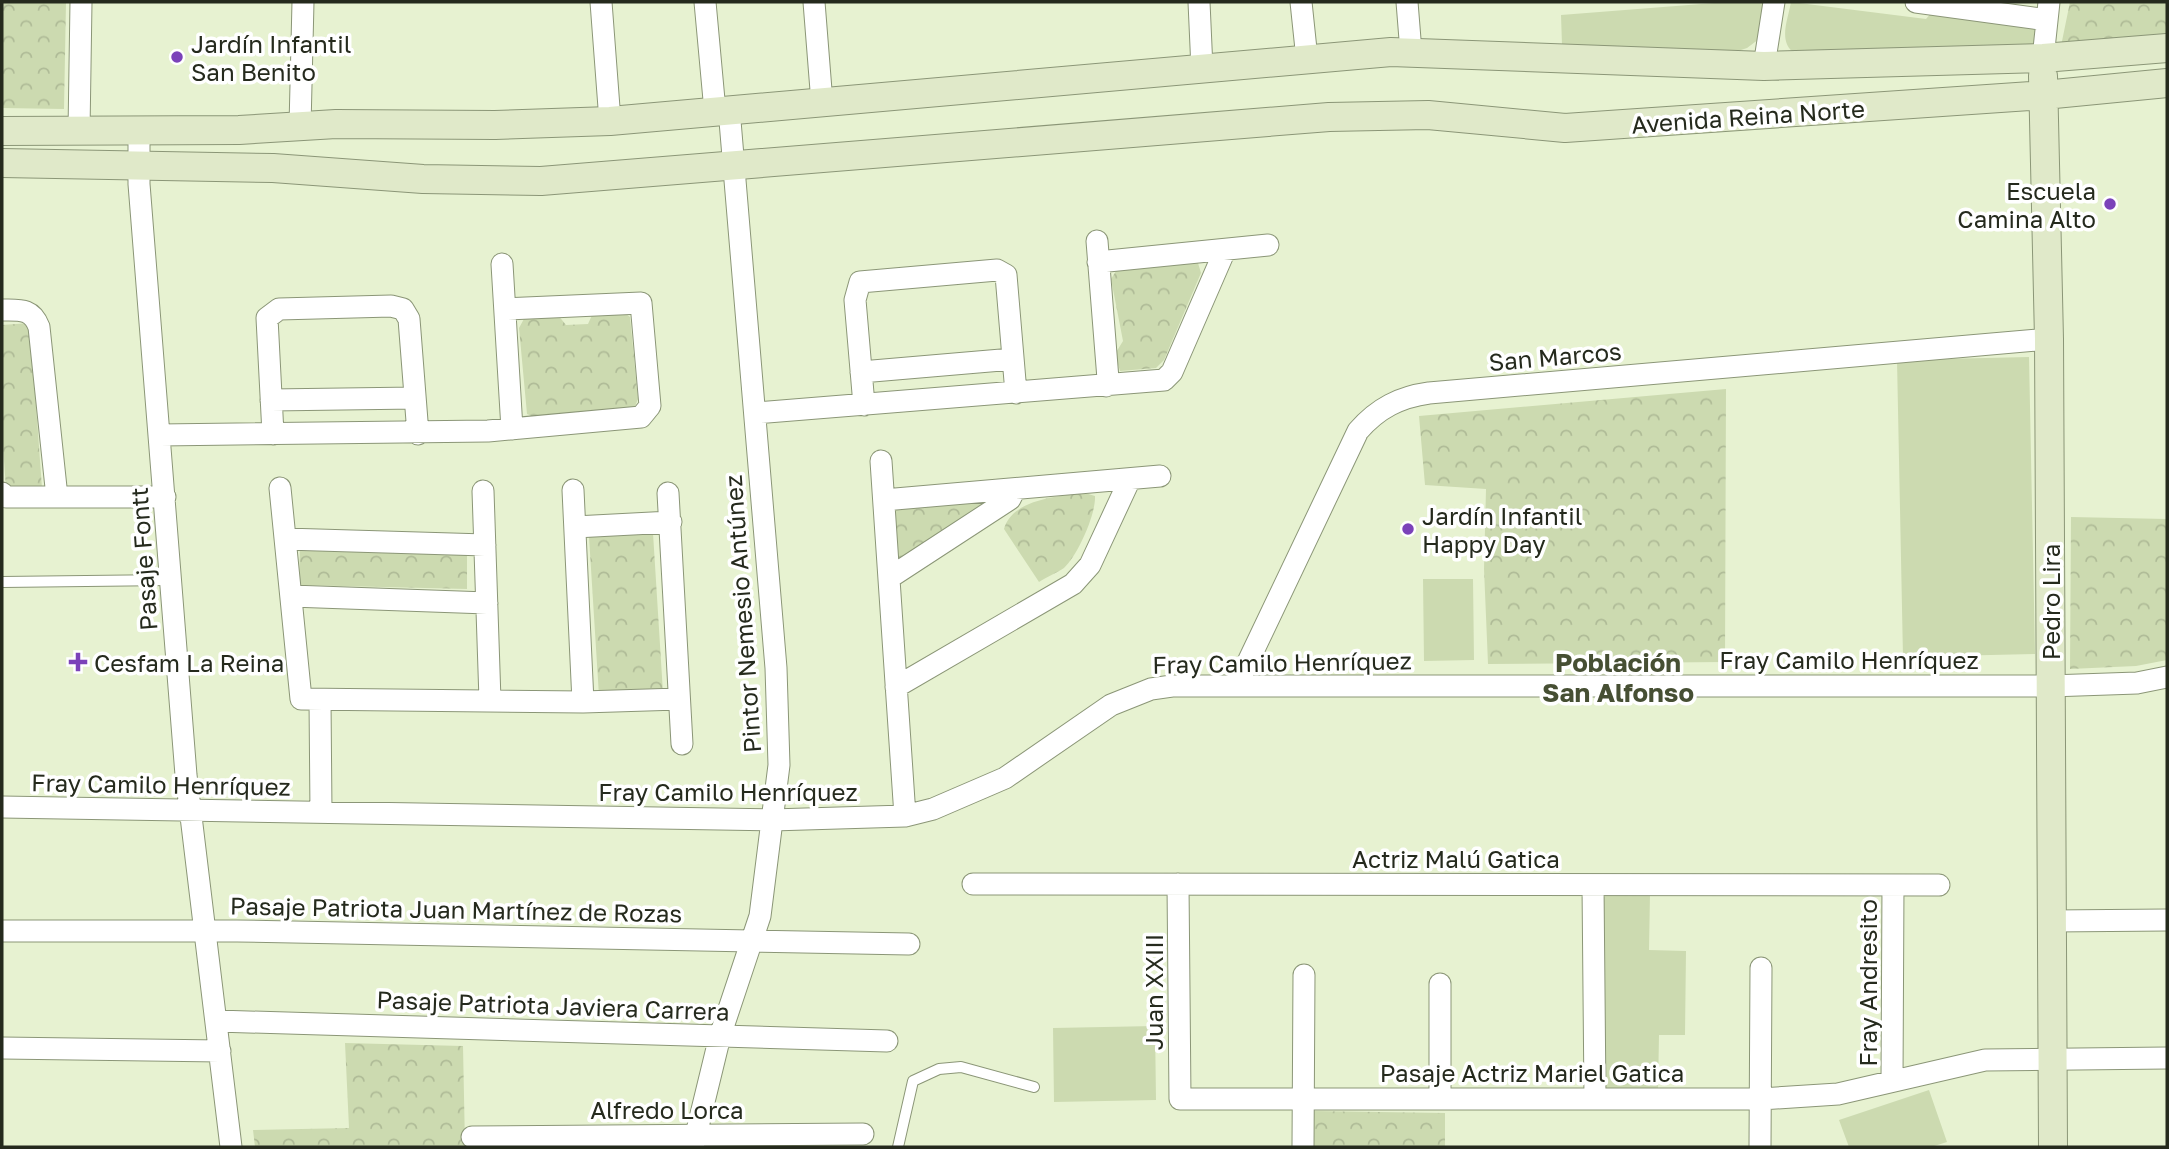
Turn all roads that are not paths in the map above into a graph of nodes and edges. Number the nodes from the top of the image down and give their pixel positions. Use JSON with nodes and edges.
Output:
{"nodes":[{"id":1,"x":81,"y":2,"type":"edge"},
{"id":2,"x":303,"y":2,"type":"edge"},
{"id":3,"x":601,"y":2,"type":"edge"},
{"id":4,"x":705,"y":2,"type":"edge"},
{"id":5,"x":814,"y":2,"type":"edge"},
{"id":6,"x":1199,"y":2,"type":"edge"},
{"id":7,"x":1301,"y":2,"type":"edge"},
{"id":8,"x":1407,"y":2,"type":"edge"},
{"id":9,"x":1774,"y":2,"type":"edge"},
{"id":10,"x":1916,"y":2,"type":"edge"},
{"id":11,"x":2048,"y":11,"type":"edge"},
{"id":12,"x":2167,"y":48,"type":"edge"},
{"id":13,"x":1411,"y":52,"type":"junction"},
{"id":14,"x":2043,"y":58,"type":"junction"},
{"id":15,"x":1307,"y":59,"type":"junction"},
{"id":16,"x":1764,"y":66,"type":"junction"},
{"id":17,"x":1202,"y":69,"type":"junction"},
{"id":18,"x":2167,"y":83,"type":"edge"},
{"id":19,"x":2044,"y":95,"type":"junction"},
{"id":20,"x":822,"y":103,"type":"junction"},
{"id":21,"x":722,"y":110,"type":"junction"},
{"id":22,"x":610,"y":121,"type":"junction"},
{"id":23,"x":300,"y":126,"type":"junction"},
{"id":24,"x":2,"y":131,"type":"edge"},
{"id":25,"x":79,"y":131,"type":"junction"},
{"id":26,"x":139,"y":132,"type":"junction"},
{"id":27,"x":2,"y":163,"type":"edge"},
{"id":28,"x":139,"y":165,"type":"junction"},
{"id":29,"x":734,"y":166,"type":"junction"},
{"id":30,"x":1268,"y":245,"type":"dead end"},
{"id":31,"x":1225,"y":250,"type":"junction"},
{"id":32,"x":502,"y":264,"type":"dead end"},
{"id":33,"x":505,"y":309,"type":"junction"},
{"id":34,"x":2,"y":310,"type":"edge"},
{"id":35,"x":2049,"y":340,"type":"junction"},
{"id":36,"x":1013,"y":359,"type":"junction"},
{"id":37,"x":861,"y":372,"type":"junction"},
{"id":38,"x":1106,"y":386,"type":"junction"},
{"id":39,"x":1016,"y":393,"type":"junction"},
{"id":40,"x":415,"y":398,"type":"junction"},
{"id":41,"x":271,"y":400,"type":"junction"},
{"id":42,"x":864,"y":405,"type":"junction"},
{"id":43,"x":755,"y":414,"type":"junction"},
{"id":44,"x":512,"y":429,"type":"junction"},
{"id":45,"x":273,"y":434,"type":"junction"},
{"id":46,"x":418,"y":434,"type":"junction"},
{"id":47,"x":160,"y":435,"type":"junction"},
{"id":48,"x":881,"y":461,"type":"dead end"},
{"id":49,"x":1160,"y":476,"type":"dead end"},
{"id":50,"x":1130,"y":479,"type":"junction"},
{"id":51,"x":280,"y":488,"type":"dead end"},
{"id":52,"x":1015,"y":489,"type":"junction"},
{"id":53,"x":573,"y":490,"type":"dead end"},
{"id":54,"x":483,"y":491,"type":"dead end"},
{"id":55,"x":2,"y":492,"type":"edge"},
{"id":56,"x":668,"y":493,"type":"dead end"},
{"id":57,"x":57,"y":497,"type":"junction"},
{"id":58,"x":164,"y":497,"type":"junction"},
{"id":59,"x":884,"y":500,"type":"junction"},
{"id":60,"x":671,"y":522,"type":"junction"},
{"id":61,"x":575,"y":527,"type":"junction"},
{"id":62,"x":285,"y":539,"type":"junction"},
{"id":63,"x":485,"y":545,"type":"junction"},
{"id":64,"x":889,"y":578,"type":"junction"},
{"id":65,"x":170,"y":580,"type":"junction"},
{"id":66,"x":2,"y":582,"type":"edge"},
{"id":67,"x":291,"y":596,"type":"junction"},
{"id":68,"x":487,"y":603,"type":"junction"},
{"id":69,"x":2167,"y":677,"type":"edge"},
{"id":70,"x":1237,"y":685,"type":"junction"},
{"id":71,"x":2050,"y":686,"type":"junction"},
{"id":72,"x":895,"y":687,"type":"junction"},
{"id":73,"x":320,"y":699,"type":"junction"},
{"id":74,"x":678,"y":699,"type":"junction"},
{"id":75,"x":490,"y":700,"type":"junction"},
{"id":76,"x":583,"y":702,"type":"junction"},
{"id":77,"x":682,"y":744,"type":"dead end"},
{"id":78,"x":2,"y":807,"type":"edge"},
{"id":79,"x":190,"y":810,"type":"junction"},
{"id":80,"x":321,"y":812,"type":"junction"},
{"id":81,"x":905,"y":816,"type":"junction"},
{"id":82,"x":772,"y":820,"type":"junction"},
{"id":83,"x":973,"y":884,"type":"dead end"},
{"id":84,"x":1178,"y":884,"type":"junction"},
{"id":85,"x":1593,"y":885,"type":"junction"},
{"id":86,"x":1893,"y":885,"type":"junction"},
{"id":87,"x":1939,"y":885,"type":"dead end"},
{"id":88,"x":2167,"y":920,"type":"edge"},
{"id":89,"x":2052,"y":921,"type":"junction"},
{"id":90,"x":2,"y":931,"type":"edge"},
{"id":91,"x":206,"y":931,"type":"junction"},
{"id":92,"x":752,"y":940,"type":"junction"},
{"id":93,"x":908,"y":944,"type":"dead end"},
{"id":94,"x":1760,"y":968,"type":"dead end"},
{"id":95,"x":1304,"y":975,"type":"dead end"},
{"id":96,"x":1440,"y":984,"type":"dead end"},
{"id":97,"x":217,"y":1021,"type":"junction"},
{"id":98,"x":720,"y":1036,"type":"junction"},
{"id":99,"x":887,"y":1041,"type":"dead end"},
{"id":100,"x":2,"y":1048,"type":"edge"},
{"id":101,"x":220,"y":1051,"type":"junction"},
{"id":102,"x":2167,"y":1058,"type":"edge"},
{"id":103,"x":2053,"y":1059,"type":"junction"},
{"id":104,"x":1892,"y":1081,"type":"junction"},
{"id":105,"x":1034,"y":1087,"type":"dead end"},
{"id":106,"x":1304,"y":1098,"type":"junction"},
{"id":107,"x":1595,"y":1098,"type":"junction"},
{"id":108,"x":1180,"y":1099,"type":"joint"},
{"id":109,"x":1440,"y":1099,"type":"junction"},
{"id":110,"x":1761,"y":1099,"type":"junction"},
{"id":111,"x":863,"y":1134,"type":"dead end"},
{"id":112,"x":472,"y":1137,"type":"dead end"},
{"id":113,"x":695,"y":1141,"type":"edge"},
{"id":114,"x":231,"y":1147,"type":"edge"},
{"id":115,"x":898,"y":1147,"type":"edge"},
{"id":116,"x":1303,"y":1147,"type":"edge"},
{"id":117,"x":1760,"y":1147,"type":"edge"},
{"id":118,"x":2053,"y":1147,"type":"edge"}],
"edges":[{"from":1,"to":25,"type":"street"},
{"from":2,"to":23,"type":"street"},
{"from":3,"to":22,"type":"street"},
{"from":4,"to":21,"type":"street","name":"Pintor Nemesio Antúnez"},
{"from":5,"to":20,"type":"street"},
{"from":6,"to":17,"type":"street"},
{"from":7,"to":15,"type":"street"},
{"from":8,"to":13,"type":"street"},
{"from":9,"to":16,"type":"street"},
{"from":10,"to":11,"type":"street"},
{"from":11,"to":14,"type":"street"},
{"from":12,"to":14,"type":"street","name":"Avenida Reina Norte"},
{"from":13,"to":15,"type":"street","name":"Avenida Reina Norte"},
{"from":13,"to":16,"type":"street","name":"Avenida Reina Norte"},
{"from":14,"to":16,"type":"street","name":"Avenida Reina Norte"},
{"from":14,"to":19,"type":"street","name":"Pedro Lira"},
{"from":15,"to":17,"type":"street","name":"Avenida Reina Norte"},
{"from":17,"to":20,"type":"street","name":"Avenida Reina Norte"},
{"from":18,"to":19,"type":"street","name":"Avenida Reina Norte"},
{"from":19,"to":29,"type":"street","name":"Avenida Reina Norte"},
{"from":19,"to":35,"type":"street","name":"Pedro Lira"},
{"from":20,"to":21,"type":"street","name":"Avenida Reina Norte"},
{"from":21,"to":22,"type":"street","name":"Avenida Reina Norte"},
{"from":21,"to":29,"type":"street","name":"Pintor Nemesio Antúnez"},
{"from":22,"to":23,"type":"street","name":"Avenida Reina Norte"},
{"from":23,"to":26,"type":"street","name":"Avenida Reina Norte"},
{"from":24,"to":25,"type":"street","name":"Avenida Reina Norte"},
{"from":25,"to":26,"type":"street","name":"Avenida Reina Norte"},
{"from":26,"to":28,"type":"street","name":"Pasaje Fontt"},
{"from":27,"to":28,"type":"street","name":"Avenida Reina Norte"},
{"from":28,"to":29,"type":"street","name":"Avenida Reina Norte"},
{"from":28,"to":47,"type":"street","name":"Pasaje Fontt"},
{"from":29,"to":43,"type":"street","name":"Pintor Nemesio Antúnez"},
{"from":30,"to":31,"type":"street"},
{"from":31,"to":38,"type":"street"},
{"from":31,"to":38,"type":"street"},
{"from":32,"to":33,"type":"street"},
{"from":33,"to":44,"type":"street"},
{"from":33,"to":44,"type":"street"},
{"from":34,"to":57,"type":"street"},
{"from":35,"to":70,"type":"street","name":"San Marcos"},
{"from":35,"to":71,"type":"street","name":"Pedro Lira"},
{"from":36,"to":37,"type":"street"},
{"from":36,"to":37,"type":"street"},
{"from":36,"to":39,"type":"street"},
{"from":37,"to":42,"type":"street"},
{"from":38,"to":39,"type":"street"},
{"from":39,"to":42,"type":"street"},
{"from":40,"to":41,"type":"street"},
{"from":40,"to":41,"type":"street"},
{"from":40,"to":46,"type":"street"},
{"from":41,"to":45,"type":"street"},
{"from":42,"to":43,"type":"street"},
{"from":43,"to":82,"type":"street","name":"Pintor Nemesio Antúnez"},
{"from":44,"to":46,"type":"street"},
{"from":45,"to":46,"type":"street"},
{"from":45,"to":47,"type":"street"},
{"from":47,"to":58,"type":"street","name":"Pasaje Fontt"},
{"from":48,"to":59,"type":"street"},
{"from":49,"to":50,"type":"street"},
{"from":50,"to":52,"type":"street"},
{"from":50,"to":72,"type":"street"},
{"from":51,"to":62,"type":"street"},
{"from":52,"to":59,"type":"street"},
{"from":52,"to":64,"type":"street"},
{"from":53,"to":61,"type":"street"},
{"from":54,"to":63,"type":"street"},
{"from":55,"to":57,"type":"street"},
{"from":56,"to":60,"type":"street"},
{"from":57,"to":58,"type":"street"},
{"from":58,"to":65,"type":"street","name":"Pasaje Fontt"},
{"from":59,"to":64,"type":"street"},
{"from":60,"to":61,"type":"street"},
{"from":60,"to":74,"type":"street"},
{"from":61,"to":76,"type":"street"},
{"from":62,"to":63,"type":"street"},
{"from":62,"to":67,"type":"street"},
{"from":63,"to":68,"type":"street"},
{"from":64,"to":72,"type":"street"},
{"from":65,"to":66,"type":"lane"},
{"from":65,"to":79,"type":"street","name":"Pasaje Fontt"},
{"from":67,"to":68,"type":"street"},
{"from":67,"to":73,"type":"street"},
{"from":68,"to":75,"type":"street"},
{"from":69,"to":71,"type":"street","name":"Fray Camilo Henríquez"},
{"from":70,"to":71,"type":"street","name":"Fray Camilo Henríquez"},
{"from":70,"to":81,"type":"street","name":"Fray Camilo Henríquez"},
{"from":71,"to":89,"type":"street","name":"Pedro Lira"},
{"from":72,"to":81,"type":"street"},
{"from":73,"to":75,"type":"street"},
{"from":73,"to":80,"type":"street"},
{"from":74,"to":76,"type":"street"},
{"from":74,"to":77,"type":"street"},
{"from":75,"to":76,"type":"street"},
{"from":78,"to":79,"type":"street","name":"Fray Camilo Henríquez"},
{"from":79,"to":80,"type":"street","name":"Fray Camilo Henríquez"},
{"from":79,"to":91,"type":"street","name":"Pasaje Fontt"},
{"from":80,"to":82,"type":"street","name":"Fray Camilo Henríquez"},
{"from":81,"to":82,"type":"street","name":"Fray Camilo Henríquez"},
{"from":82,"to":92,"type":"street","name":"Pintor Nemesio Antúnez"},
{"from":83,"to":84,"type":"street","name":"Actriz Malú Gatica"},
{"from":84,"to":85,"type":"street","name":"Actriz Malú Gatica"},
{"from":84,"to":108,"type":"street","name":"Juan XXIII"},
{"from":85,"to":86,"type":"street","name":"Actriz Malú Gatica"},
{"from":85,"to":107,"type":"street"},
{"from":86,"to":87,"type":"street","name":"Actriz Malú Gatica"},
{"from":86,"to":104,"type":"street","name":"Fray Andresito"},
{"from":88,"to":89,"type":"street"},
{"from":89,"to":103,"type":"street","name":"Pedro Lira"},
{"from":90,"to":91,"type":"street","name":"Pasaje Patriota Juan Martínez de Rozas"},
{"from":91,"to":92,"type":"street","name":"Pasaje Patriota Juan Martínez de Rozas"},
{"from":91,"to":97,"type":"street","name":"Pasaje Fontt"},
{"from":92,"to":93,"type":"street","name":"Pasaje Patriota Juan Martínez de Rozas"},
{"from":92,"to":98,"type":"street","name":"Pintor Nemesio Antúnez"},
{"from":94,"to":110,"type":"street"},
{"from":95,"to":106,"type":"street"},
{"from":96,"to":109,"type":"street"},
{"from":97,"to":98,"type":"street","name":"Pasaje Patriota Javiera Carrera"},
{"from":97,"to":101,"type":"street","name":"Pasaje Fontt"},
{"from":98,"to":99,"type":"street","name":"Pasaje Patriota Javiera Carrera"},
{"from":98,"to":113,"type":"street","name":"Pintor Nemesio Antúnez"},
{"from":100,"to":101,"type":"street"},
{"from":101,"to":114,"type":"street","name":"Pasaje Fontt"},
{"from":102,"to":103,"type":"street","name":"Pasaje Actriz Mariel Gatica"},
{"from":103,"to":104,"type":"street","name":"Pasaje Actriz Mariel Gatica"},
{"from":103,"to":118,"type":"street","name":"Pedro Lira"},
{"from":104,"to":110,"type":"street","name":"Pasaje Actriz Mariel Gatica"},
{"from":105,"to":115,"type":"lane"},
{"from":106,"to":108,"type":"street","name":"Pasaje Actriz Mariel Gatica"},
{"from":106,"to":109,"type":"street","name":"Pasaje Actriz Mariel Gatica"},
{"from":106,"to":116,"type":"street"},
{"from":107,"to":109,"type":"street","name":"Pasaje Actriz Mariel Gatica"},
{"from":107,"to":110,"type":"street","name":"Pasaje Actriz Mariel Gatica"},
{"from":110,"to":117,"type":"street"},
{"from":111,"to":113,"type":"street","name":"Alfredo Lorca"},
{"from":112,"to":113,"type":"street","name":"Alfredo Lorca"}]}
